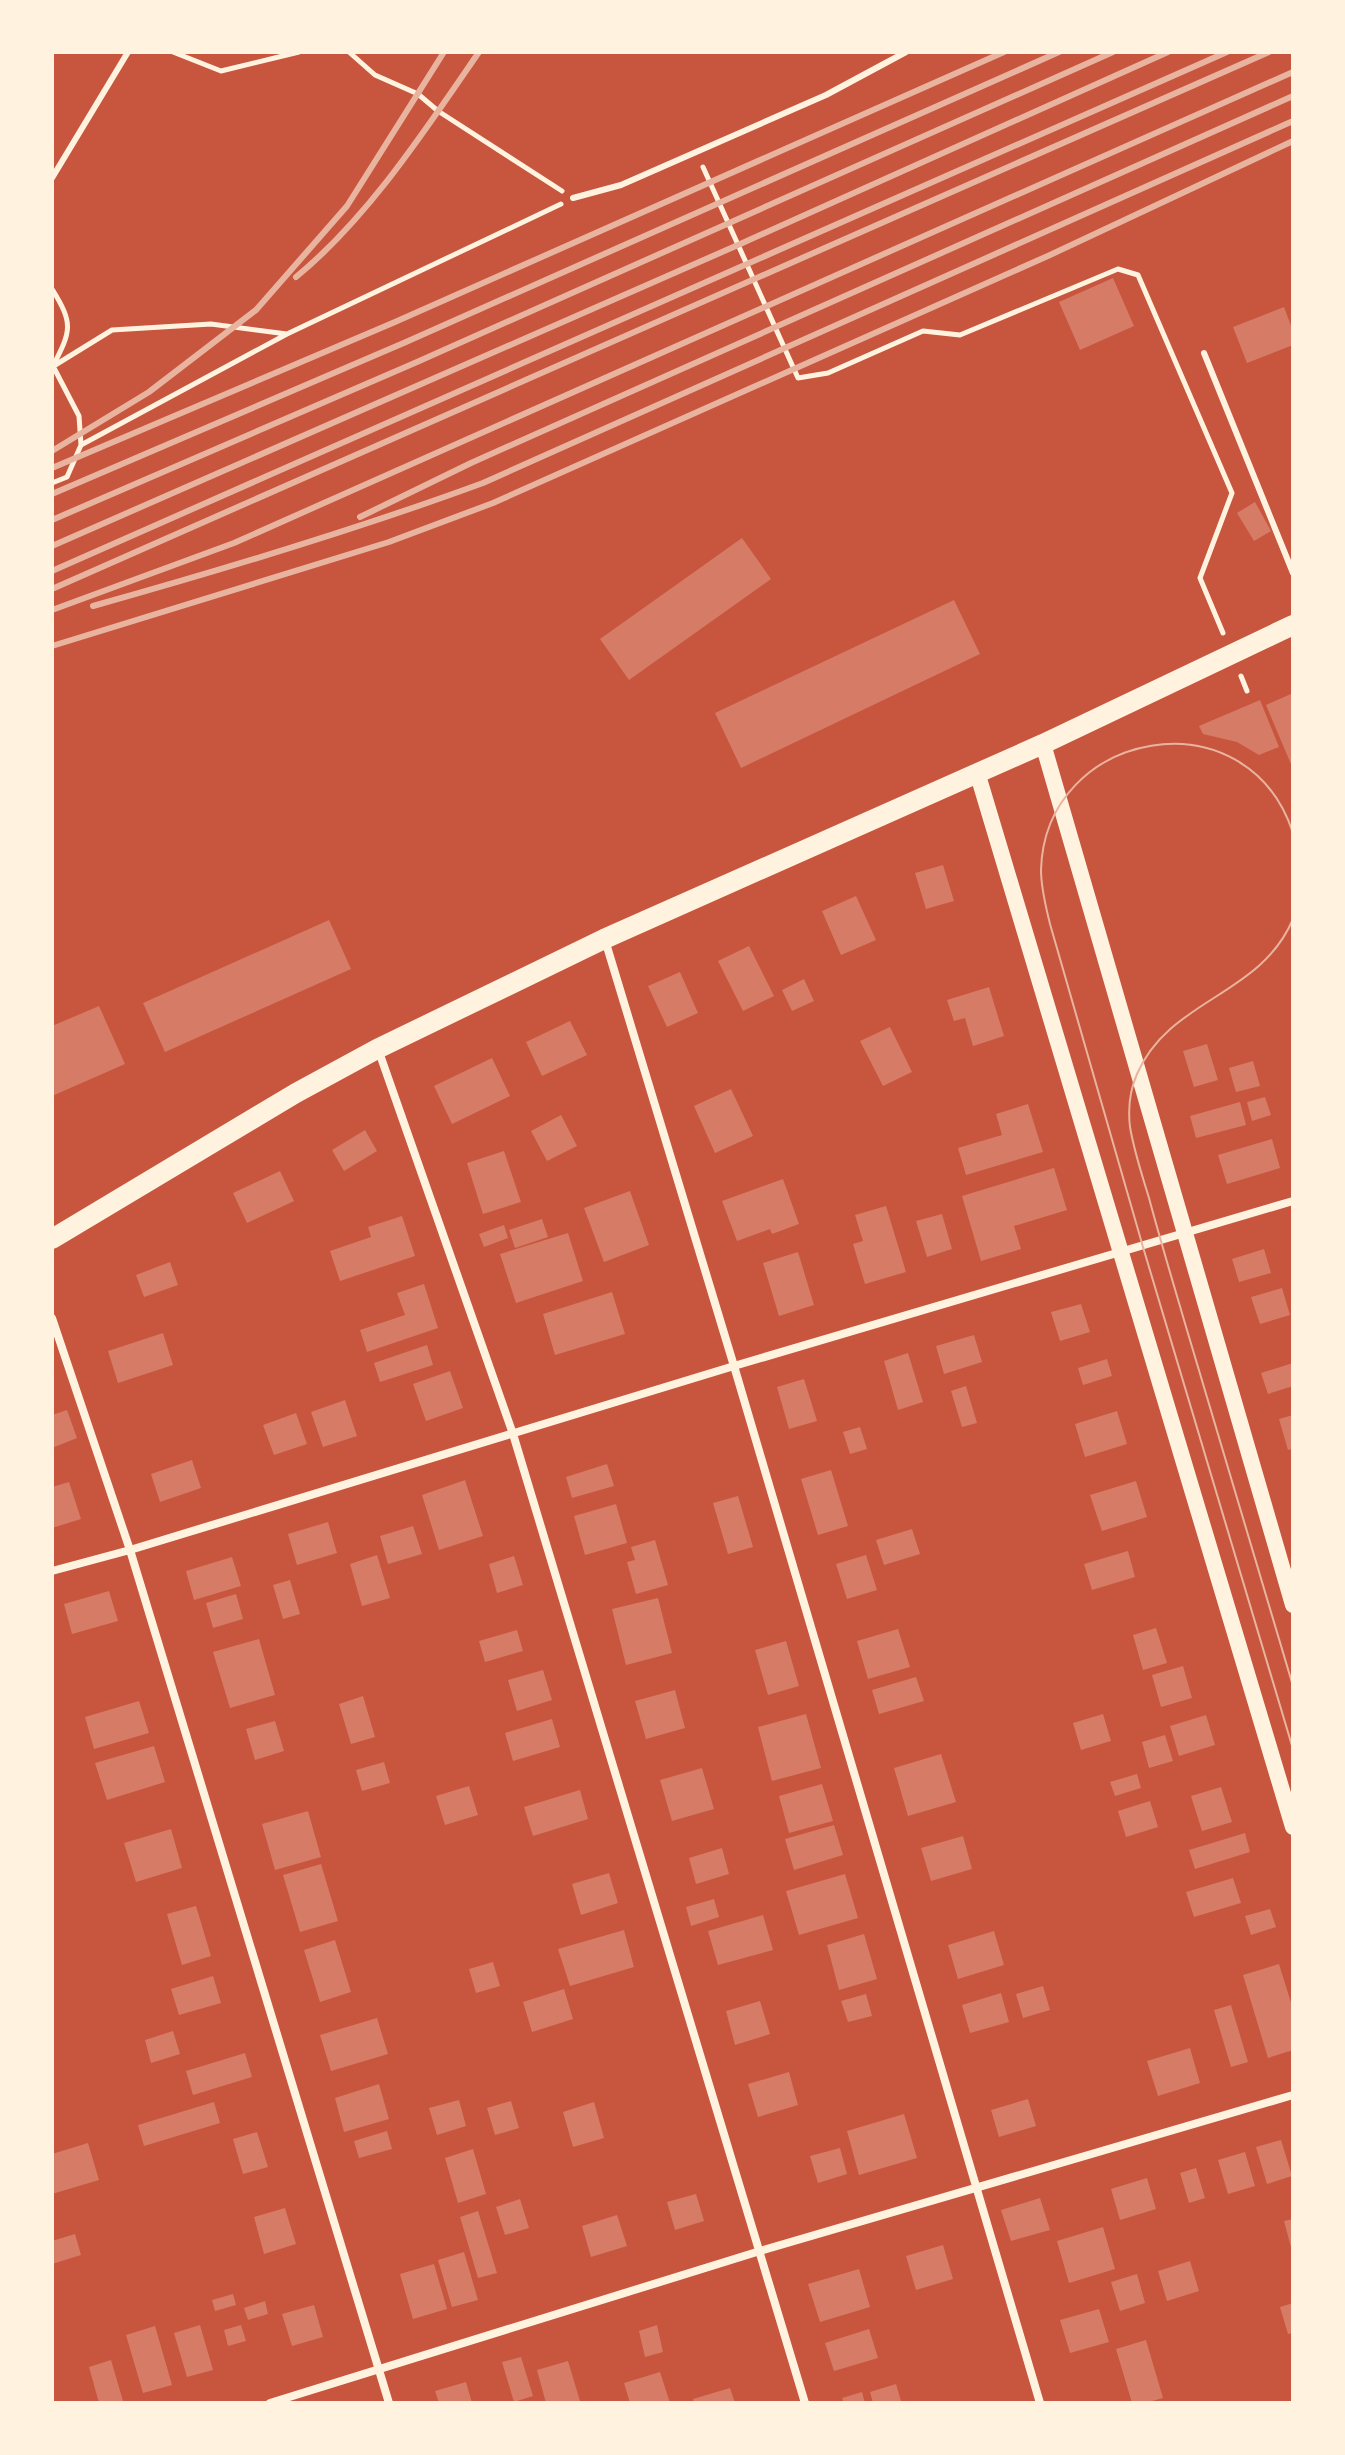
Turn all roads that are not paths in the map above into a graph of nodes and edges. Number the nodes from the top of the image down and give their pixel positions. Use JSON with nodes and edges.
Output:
{"nodes":[{"id":1,"x":128,"y":52,"type":"edge"},
{"id":2,"x":906,"y":52,"type":"edge"},
{"id":3,"x":52,"y":178,"type":"edge"},
{"id":4,"x":573,"y":198,"type":"road end"},
{"id":5,"x":1204,"y":353,"type":"dead end"},
{"id":6,"x":1293,"y":573,"type":"edge"},
{"id":7,"x":1293,"y":625,"type":"edge"},
{"id":8,"x":1043,"y":744,"type":"junction"},
{"id":9,"x":977,"y":772,"type":"junction"},
{"id":10,"x":604,"y":939,"type":"junction"},
{"id":11,"x":377,"y":1049,"type":"junction"},
{"id":12,"x":1293,"y":1201,"type":"edge"},
{"id":13,"x":1184,"y":1234,"type":"junction"},
{"id":14,"x":52,"y":1239,"type":"edge"},
{"id":15,"x":1121,"y":1254,"type":"junction"},
{"id":16,"x":52,"y":1318,"type":"edge"},
{"id":17,"x":734,"y":1366,"type":"junction"},
{"id":18,"x":513,"y":1434,"type":"junction"},
{"id":19,"x":130,"y":1550,"type":"junction"},
{"id":20,"x":52,"y":1571,"type":"edge"},
{"id":21,"x":1293,"y":1605,"type":"edge"},
{"id":22,"x":1293,"y":1827,"type":"edge"},
{"id":23,"x":1293,"y":2095,"type":"edge"},
{"id":24,"x":977,"y":2189,"type":"junction"},
{"id":25,"x":760,"y":2251,"type":"junction"},
{"id":26,"x":379,"y":2368,"type":"junction"},
{"id":27,"x":270,"y":2403,"type":"edge"},
{"id":28,"x":389,"y":2403,"type":"edge"},
{"id":29,"x":805,"y":2403,"type":"edge"},
{"id":30,"x":1040,"y":2403,"type":"edge"}],
"edges":[{"from":1,"to":3,"type":"lane"},
{"from":2,"to":4,"type":"lane"},
{"from":5,"to":6,"type":"lane"},
{"from":7,"to":8,"type":"main road"},
{"from":8,"to":9,"type":"main road"},
{"from":8,"to":13,"type":"main road"},
{"from":9,"to":10,"type":"main road"},
{"from":9,"to":15,"type":"main road"},
{"from":10,"to":11,"type":"main road"},
{"from":10,"to":17,"type":"street"},
{"from":11,"to":14,"type":"main road"},
{"from":11,"to":18,"type":"street"},
{"from":12,"to":13,"type":"street"},
{"from":13,"to":15,"type":"street"},
{"from":13,"to":21,"type":"main road"},
{"from":15,"to":17,"type":"street"},
{"from":15,"to":22,"type":"main road"},
{"from":16,"to":19,"type":"street"},
{"from":17,"to":18,"type":"street"},
{"from":17,"to":24,"type":"street"},
{"from":18,"to":19,"type":"street"},
{"from":18,"to":25,"type":"street"},
{"from":19,"to":20,"type":"street"},
{"from":19,"to":26,"type":"street"},
{"from":23,"to":24,"type":"street"},
{"from":24,"to":25,"type":"street"},
{"from":24,"to":30,"type":"street"},
{"from":25,"to":26,"type":"street"},
{"from":25,"to":29,"type":"street"},
{"from":26,"to":27,"type":"street"},
{"from":26,"to":28,"type":"street"}]}
